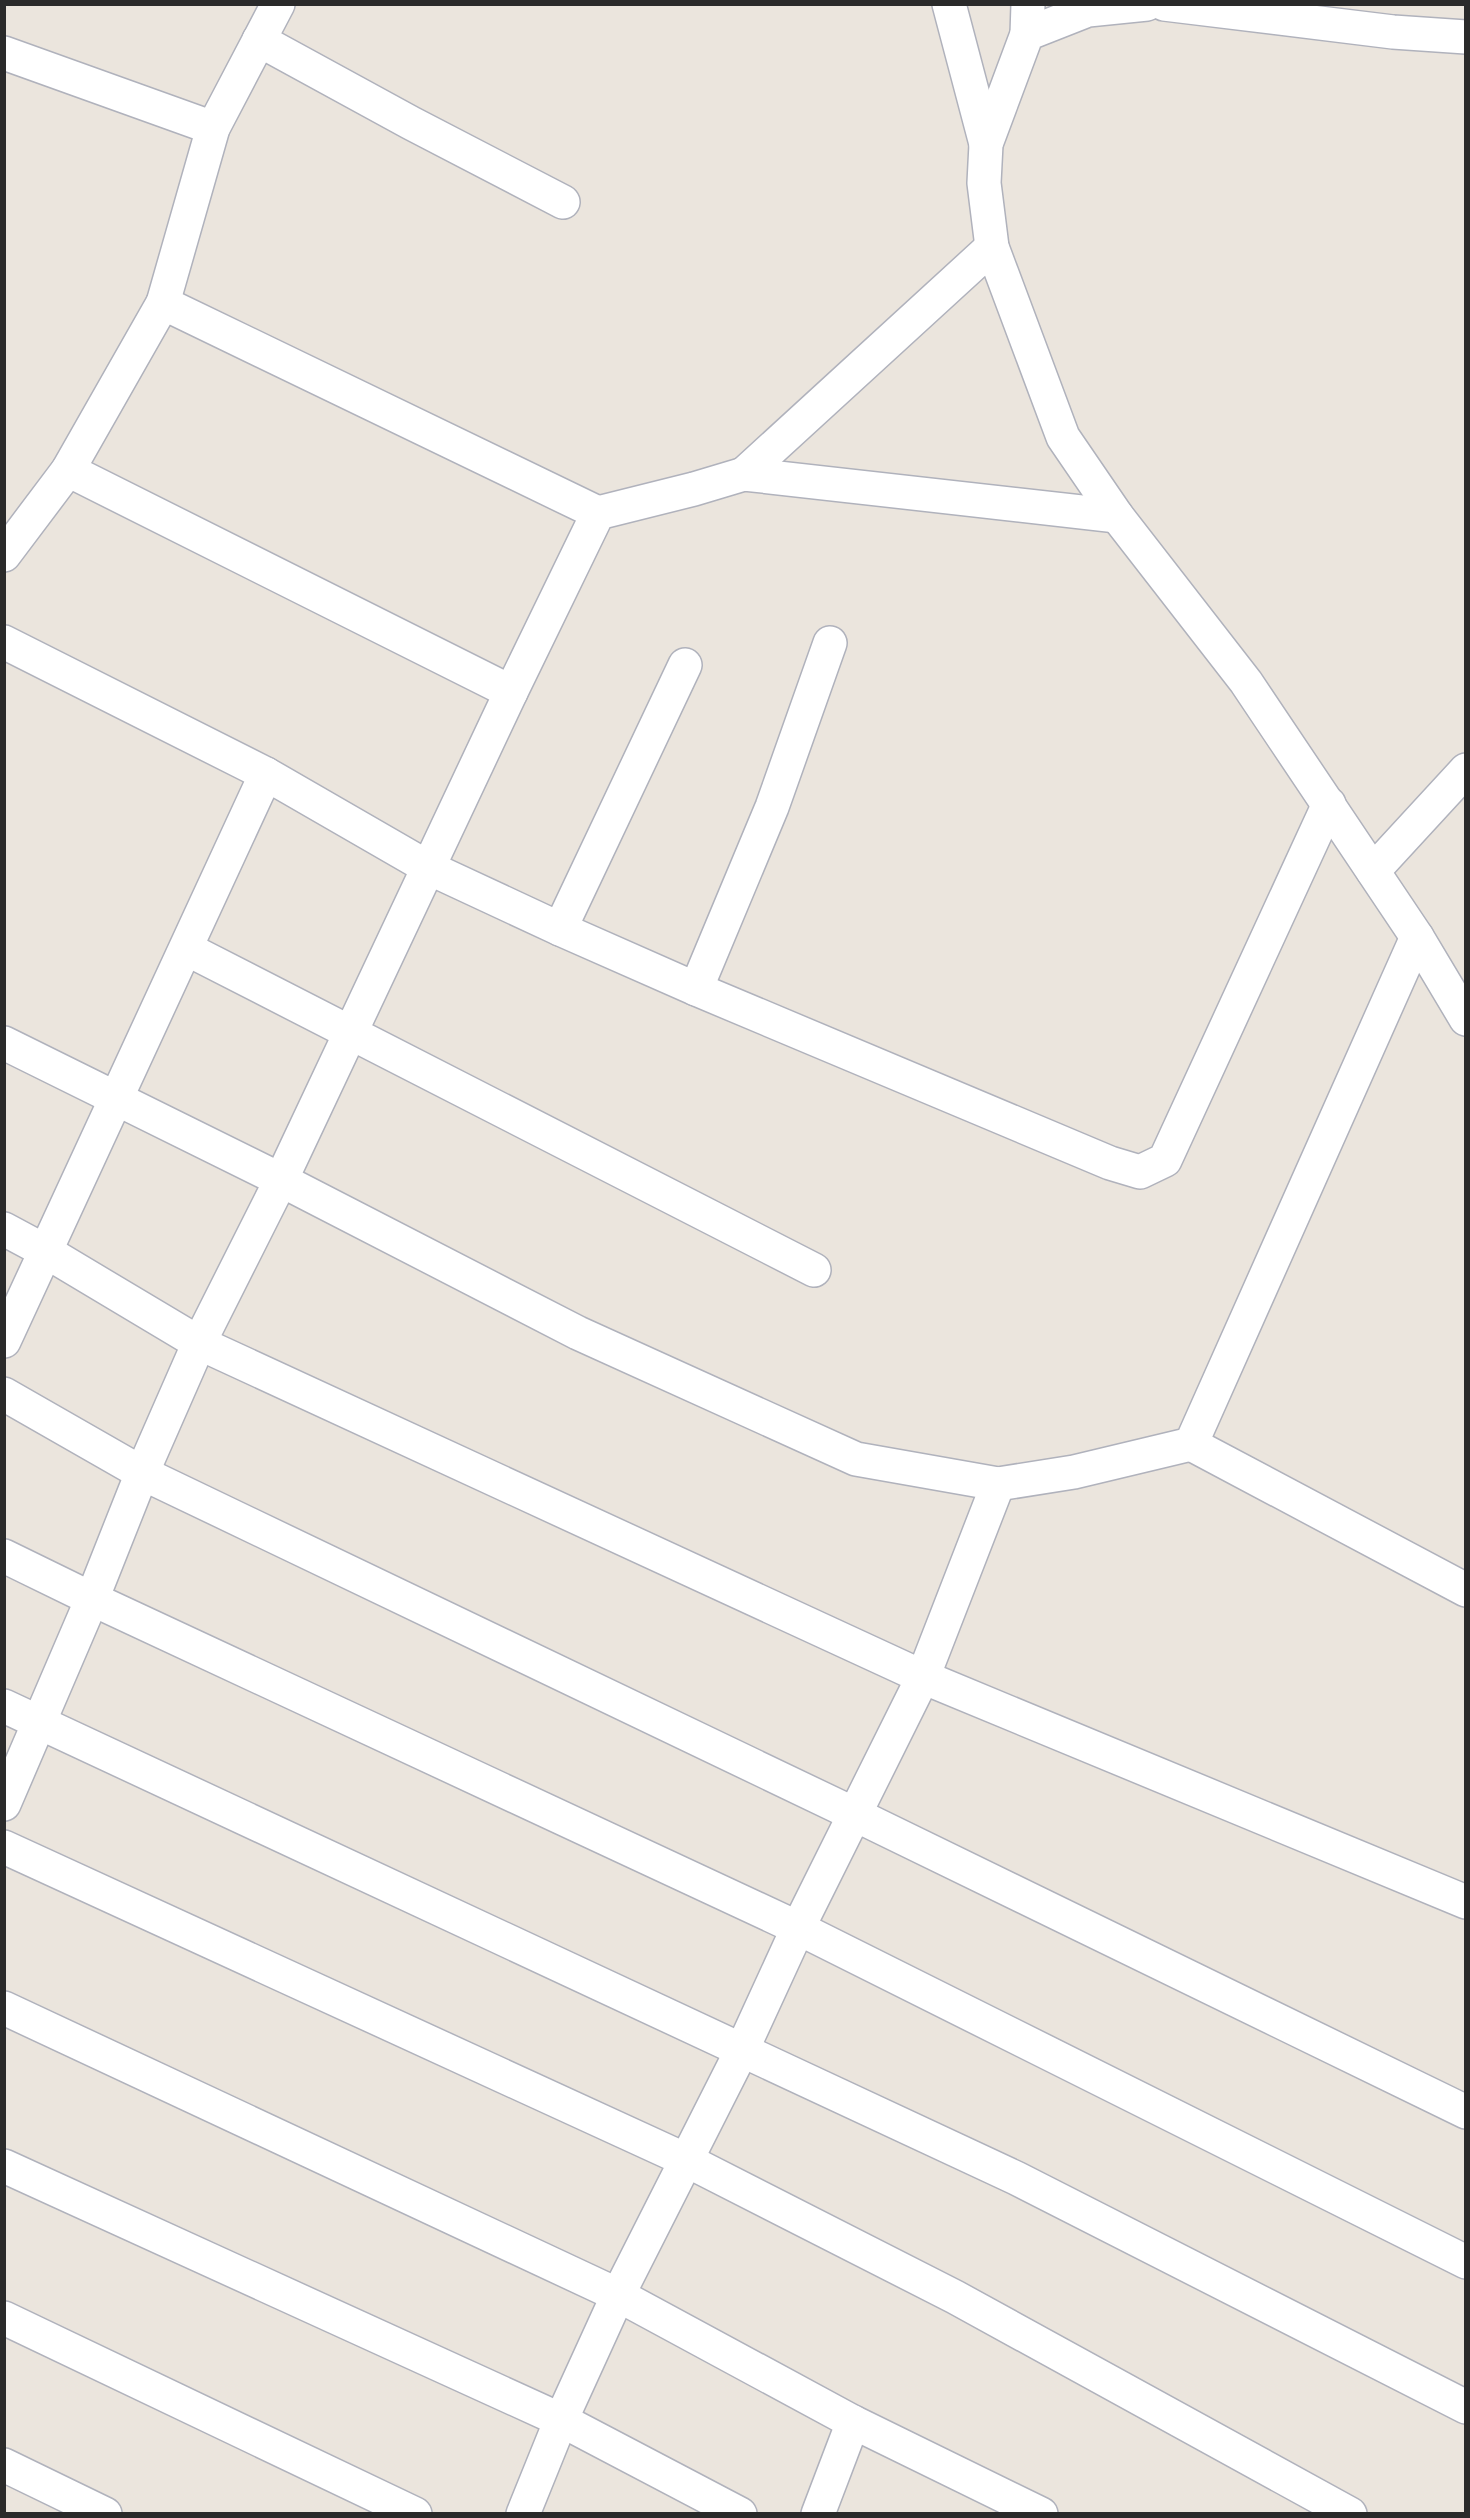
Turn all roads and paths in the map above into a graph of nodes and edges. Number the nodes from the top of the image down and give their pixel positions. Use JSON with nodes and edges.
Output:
{"nodes":[{"id":1,"x":278,"y":4,"type":"edge"},
{"id":2,"x":949,"y":4,"type":"edge"},
{"id":3,"x":1147,"y":4,"type":"edge"},
{"id":4,"x":1164,"y":4,"type":"edge"},
{"id":5,"x":1398,"y":18,"type":"edge"},
{"id":6,"x":1027,"y":19,"type":"edge"},
{"id":7,"x":1466,"y":37,"type":"edge"},
{"id":8,"x":259,"y":40,"type":"junction"},
{"id":9,"x":4,"y":53,"type":"edge"},
{"id":10,"x":213,"y":128,"type":"junction"},
{"id":11,"x":986,"y":144,"type":"junction"},
{"id":12,"x":563,"y":202,"type":"dead end"},
{"id":13,"x":992,"y":247,"type":"junction"},
{"id":14,"x":163,"y":303,"type":"junction"},
{"id":15,"x":68,"y":470,"type":"junction"},
{"id":16,"x":744,"y":474,"type":"junction"},
{"id":17,"x":598,"y":513,"type":"junction"},
{"id":18,"x":1117,"y":516,"type":"junction"},
{"id":19,"x":4,"y":555,"type":"edge"},
{"id":20,"x":4,"y":642,"type":"edge"},
{"id":21,"x":830,"y":643,"type":"dead end"},
{"id":22,"x":685,"y":665,"type":"dead end"},
{"id":23,"x":511,"y":692,"type":"junction"},
{"id":24,"x":1466,"y":770,"type":"edge"},
{"id":25,"x":266,"y":774,"type":"junction"},
{"id":26,"x":1329,"y":804,"type":"junction"},
{"id":27,"x":429,"y":868,"type":"junction"},
{"id":28,"x":1373,"y":871,"type":"junction"},
{"id":29,"x":560,"y":929,"type":"junction"},
{"id":30,"x":1417,"y":937,"type":"junction"},
{"id":31,"x":187,"y":950,"type":"junction"},
{"id":32,"x":696,"y":989,"type":"junction"},
{"id":33,"x":1466,"y":1019,"type":"edge"},
{"id":34,"x":349,"y":1032,"type":"junction"},
{"id":35,"x":4,"y":1043,"type":"edge"},
{"id":36,"x":116,"y":1100,"type":"junction"},
{"id":37,"x":280,"y":1180,"type":"junction"},
{"id":38,"x":4,"y":1229,"type":"edge"},
{"id":39,"x":45,"y":1251,"type":"junction"},
{"id":40,"x":814,"y":1270,"type":"dead end"},
{"id":41,"x":4,"y":1341,"type":"edge"},
{"id":42,"x":200,"y":1343,"type":"junction"},
{"id":43,"x":4,"y":1394,"type":"edge"},
{"id":44,"x":1191,"y":1444,"type":"junction"},
{"id":45,"x":142,"y":1473,"type":"junction"},
{"id":46,"x":998,"y":1485,"type":"junction"},
{"id":47,"x":4,"y":1556,"type":"edge"},
{"id":48,"x":1466,"y":1590,"type":"edge"},
{"id":49,"x":92,"y":1599,"type":"junction"},
{"id":50,"x":923,"y":1677,"type":"junction"},
{"id":51,"x":4,"y":1706,"type":"edge"},
{"id":52,"x":40,"y":1723,"type":"junction"},
{"id":53,"x":4,"y":1804,"type":"edge"},
{"id":54,"x":854,"y":1814,"type":"junction"},
{"id":55,"x":4,"y":1847,"type":"edge"},
{"id":56,"x":1466,"y":1902,"type":"edge"},
{"id":57,"x":798,"y":1928,"type":"junction"},
{"id":58,"x":4,"y":2008,"type":"edge"},
{"id":59,"x":742,"y":2050,"type":"junction"},
{"id":60,"x":1466,"y":2112,"type":"edge"},
{"id":61,"x":686,"y":2160,"type":"junction"},
{"id":62,"x":4,"y":2166,"type":"edge"},
{"id":63,"x":1466,"y":2262,"type":"edge"},
{"id":64,"x":618,"y":2295,"type":"junction"},
{"id":65,"x":4,"y":2318,"type":"edge"},
{"id":66,"x":1466,"y":2407,"type":"edge"},
{"id":67,"x":561,"y":2420,"type":"junction"},
{"id":68,"x":854,"y":2422,"type":"junction"},
{"id":69,"x":4,"y":2465,"type":"edge"},
{"id":70,"x":105,"y":2514,"type":"edge"},
{"id":71,"x":416,"y":2514,"type":"edge"},
{"id":72,"x":523,"y":2514,"type":"edge"},
{"id":73,"x":740,"y":2514,"type":"edge"},
{"id":74,"x":818,"y":2514,"type":"edge"},
{"id":75,"x":1041,"y":2514,"type":"edge"},
{"id":76,"x":1350,"y":2514,"type":"edge"}],
"edges":[{"from":1,"to":8,"type":"street"},
{"from":2,"to":11,"type":"street"},
{"from":3,"to":6,"type":"street"},
{"from":4,"to":5,"type":"street"},
{"from":5,"to":7,"type":"street"},
{"from":6,"to":11,"type":"street"},
{"from":8,"to":10,"type":"street"},
{"from":8,"to":12,"type":"street"},
{"from":9,"to":10,"type":"street"},
{"from":10,"to":14,"type":"street"},
{"from":11,"to":13,"type":"street"},
{"from":13,"to":16,"type":"street"},
{"from":13,"to":18,"type":"street"},
{"from":14,"to":15,"type":"street"},
{"from":14,"to":17,"type":"street"},
{"from":15,"to":19,"type":"street"},
{"from":15,"to":23,"type":"street"},
{"from":16,"to":17,"type":"street"},
{"from":16,"to":18,"type":"street"},
{"from":17,"to":23,"type":"street"},
{"from":18,"to":26,"type":"street"},
{"from":20,"to":25,"type":"street"},
{"from":21,"to":32,"type":"street"},
{"from":22,"to":29,"type":"street"},
{"from":23,"to":27,"type":"street"},
{"from":24,"to":28,"type":"street"},
{"from":25,"to":27,"type":"street"},
{"from":25,"to":31,"type":"street"},
{"from":26,"to":28,"type":"street"},
{"from":26,"to":32,"type":"street"},
{"from":27,"to":29,"type":"street"},
{"from":27,"to":34,"type":"street"},
{"from":28,"to":30,"type":"street"},
{"from":29,"to":32,"type":"street"},
{"from":30,"to":33,"type":"street"},
{"from":30,"to":44,"type":"street"},
{"from":31,"to":34,"type":"street"},
{"from":31,"to":36,"type":"street"},
{"from":34,"to":37,"type":"street"},
{"from":34,"to":40,"type":"street"},
{"from":35,"to":36,"type":"street"},
{"from":36,"to":37,"type":"street"},
{"from":36,"to":39,"type":"street"},
{"from":37,"to":42,"type":"street"},
{"from":37,"to":46,"type":"street"},
{"from":38,"to":39,"type":"street"},
{"from":39,"to":41,"type":"street"},
{"from":39,"to":42,"type":"street"},
{"from":42,"to":45,"type":"street"},
{"from":42,"to":50,"type":"street"},
{"from":43,"to":45,"type":"street"},
{"from":44,"to":46,"type":"street"},
{"from":44,"to":48,"type":"street"},
{"from":45,"to":49,"type":"street"},
{"from":45,"to":54,"type":"street"},
{"from":46,"to":50,"type":"street"},
{"from":47,"to":49,"type":"street"},
{"from":49,"to":52,"type":"street"},
{"from":49,"to":57,"type":"street"},
{"from":50,"to":54,"type":"street"},
{"from":50,"to":56,"type":"street"},
{"from":51,"to":52,"type":"street"},
{"from":52,"to":53,"type":"street"},
{"from":52,"to":59,"type":"street"},
{"from":54,"to":57,"type":"street"},
{"from":54,"to":60,"type":"street"},
{"from":55,"to":61,"type":"street"},
{"from":57,"to":59,"type":"street"},
{"from":57,"to":63,"type":"street"},
{"from":58,"to":64,"type":"street"},
{"from":59,"to":61,"type":"street"},
{"from":59,"to":66,"type":"street"},
{"from":61,"to":64,"type":"street"},
{"from":61,"to":76,"type":"street"},
{"from":62,"to":67,"type":"street"},
{"from":64,"to":67,"type":"street"},
{"from":64,"to":68,"type":"street"},
{"from":65,"to":71,"type":"street"},
{"from":67,"to":72,"type":"street"},
{"from":67,"to":73,"type":"street"},
{"from":68,"to":74,"type":"street"},
{"from":68,"to":75,"type":"street"},
{"from":69,"to":70,"type":"street"}]}
